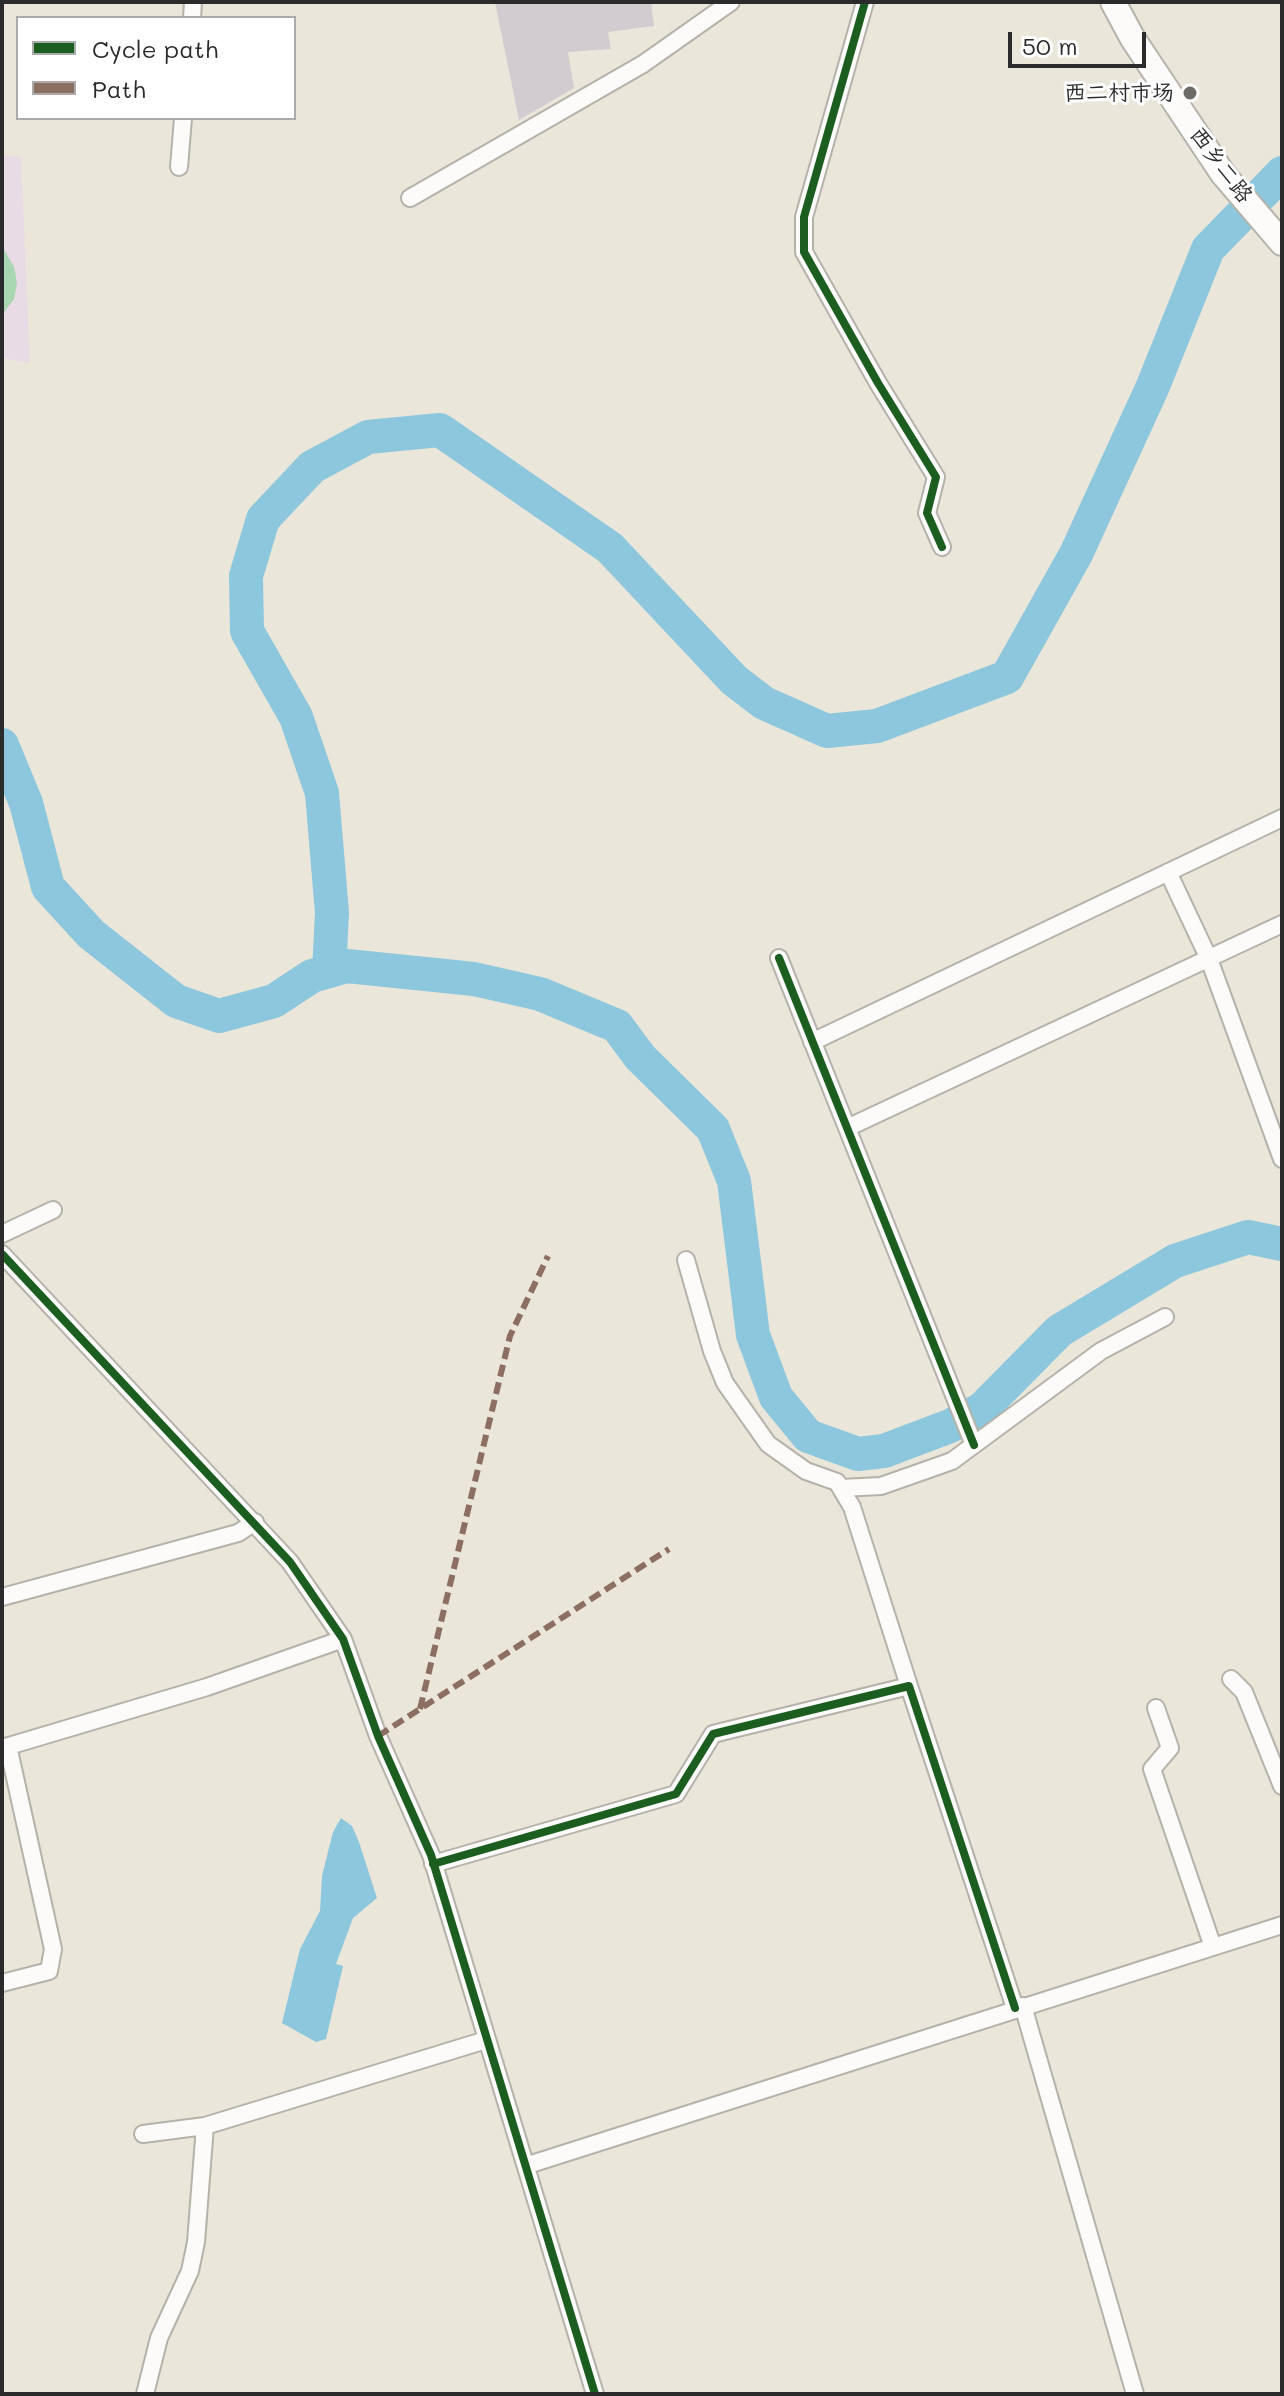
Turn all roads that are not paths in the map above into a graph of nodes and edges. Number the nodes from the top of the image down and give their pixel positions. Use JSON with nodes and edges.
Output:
{"nodes":[{"id":1,"x":731,"y":2,"type":"edge"},
{"id":2,"x":865,"y":2,"type":"edge"},
{"id":3,"x":1113,"y":2,"type":"edge"},
{"id":4,"x":183,"y":120,"type":"edge"},
{"id":5,"x":179,"y":167,"type":"dead end"},
{"id":6,"x":410,"y":198,"type":"dead end"},
{"id":7,"x":1277,"y":236,"type":"edge"},
{"id":8,"x":942,"y":547,"type":"dead end"},
{"id":9,"x":1282,"y":818,"type":"edge"},
{"id":10,"x":1168,"y":872,"type":"junction"},
{"id":11,"x":1282,"y":924,"type":"edge"},
{"id":12,"x":779,"y":958,"type":"dead end"},
{"id":13,"x":1209,"y":959,"type":"junction"},
{"id":14,"x":812,"y":1042,"type":"junction"},
{"id":15,"x":847,"y":1128,"type":"junction"},
{"id":16,"x":1282,"y":1159,"type":"edge"},
{"id":17,"x":53,"y":1210,"type":"dead end"},
{"id":18,"x":2,"y":1234,"type":"edge"},
{"id":19,"x":2,"y":1254,"type":"edge"},
{"id":20,"x":686,"y":1260,"type":"dead end"},
{"id":21,"x":1165,"y":1317,"type":"dead end"},
{"id":22,"x":974,"y":1445,"type":"junction"},
{"id":23,"x":841,"y":1488,"type":"junction"},
{"id":24,"x":255,"y":1522,"type":"junction"},
{"id":25,"x":2,"y":1597,"type":"edge"},
{"id":26,"x":343,"y":1639,"type":"junction"},
{"id":27,"x":1231,"y":1679,"type":"dead end"},
{"id":28,"x":909,"y":1686,"type":"junction"},
{"id":29,"x":1156,"y":1708,"type":"dead end"},
{"id":30,"x":5,"y":1747,"type":"edge"},
{"id":31,"x":1282,"y":1786,"type":"edge"},
{"id":32,"x":433,"y":1864,"type":"junction"},
{"id":33,"x":1282,"y":1925,"type":"edge"},
{"id":34,"x":1213,"y":1947,"type":"junction"},
{"id":35,"x":2,"y":1983,"type":"edge"},
{"id":36,"x":1019,"y":2007,"type":"junction"},
{"id":37,"x":486,"y":2040,"type":"junction"},
{"id":38,"x":205,"y":2126,"type":"junction"},
{"id":39,"x":143,"y":2134,"type":"dead end"},
{"id":40,"x":528,"y":2165,"type":"junction"},
{"id":41,"x":145,"y":2394,"type":"edge"},
{"id":42,"x":595,"y":2394,"type":"edge"},
{"id":43,"x":1135,"y":2394,"type":"edge"}],
"edges":[{"from":1,"to":6,"type":"street"},
{"from":2,"to":8,"type":"street"},
{"from":3,"to":7,"type":"street","name":"西乡二路"},
{"from":4,"to":5,"type":"street"},
{"from":9,"to":10,"type":"street"},
{"from":10,"to":13,"type":"street"},
{"from":10,"to":14,"type":"street"},
{"from":11,"to":13,"type":"street"},
{"from":12,"to":14,"type":"street"},
{"from":13,"to":15,"type":"street"},
{"from":13,"to":16,"type":"street"},
{"from":14,"to":15,"type":"street"},
{"from":15,"to":22,"type":"street"},
{"from":17,"to":18,"type":"street"},
{"from":19,"to":24,"type":"street"},
{"from":20,"to":23,"type":"street"},
{"from":21,"to":22,"type":"street"},
{"from":22,"to":23,"type":"street"},
{"from":23,"to":28,"type":"street"},
{"from":24,"to":25,"type":"street"},
{"from":24,"to":26,"type":"street"},
{"from":26,"to":30,"type":"street"},
{"from":26,"to":32,"type":"street"},
{"from":27,"to":31,"type":"street"},
{"from":28,"to":32,"type":"street"},
{"from":28,"to":36,"type":"street"},
{"from":29,"to":34,"type":"street"},
{"from":30,"to":35,"type":"street"},
{"from":32,"to":37,"type":"street"},
{"from":33,"to":34,"type":"street"},
{"from":34,"to":36,"type":"street"},
{"from":36,"to":40,"type":"street"},
{"from":36,"to":43,"type":"street"},
{"from":37,"to":38,"type":"street"},
{"from":37,"to":40,"type":"street"},
{"from":38,"to":39,"type":"street"},
{"from":38,"to":41,"type":"street"},
{"from":40,"to":42,"type":"street"}]}
